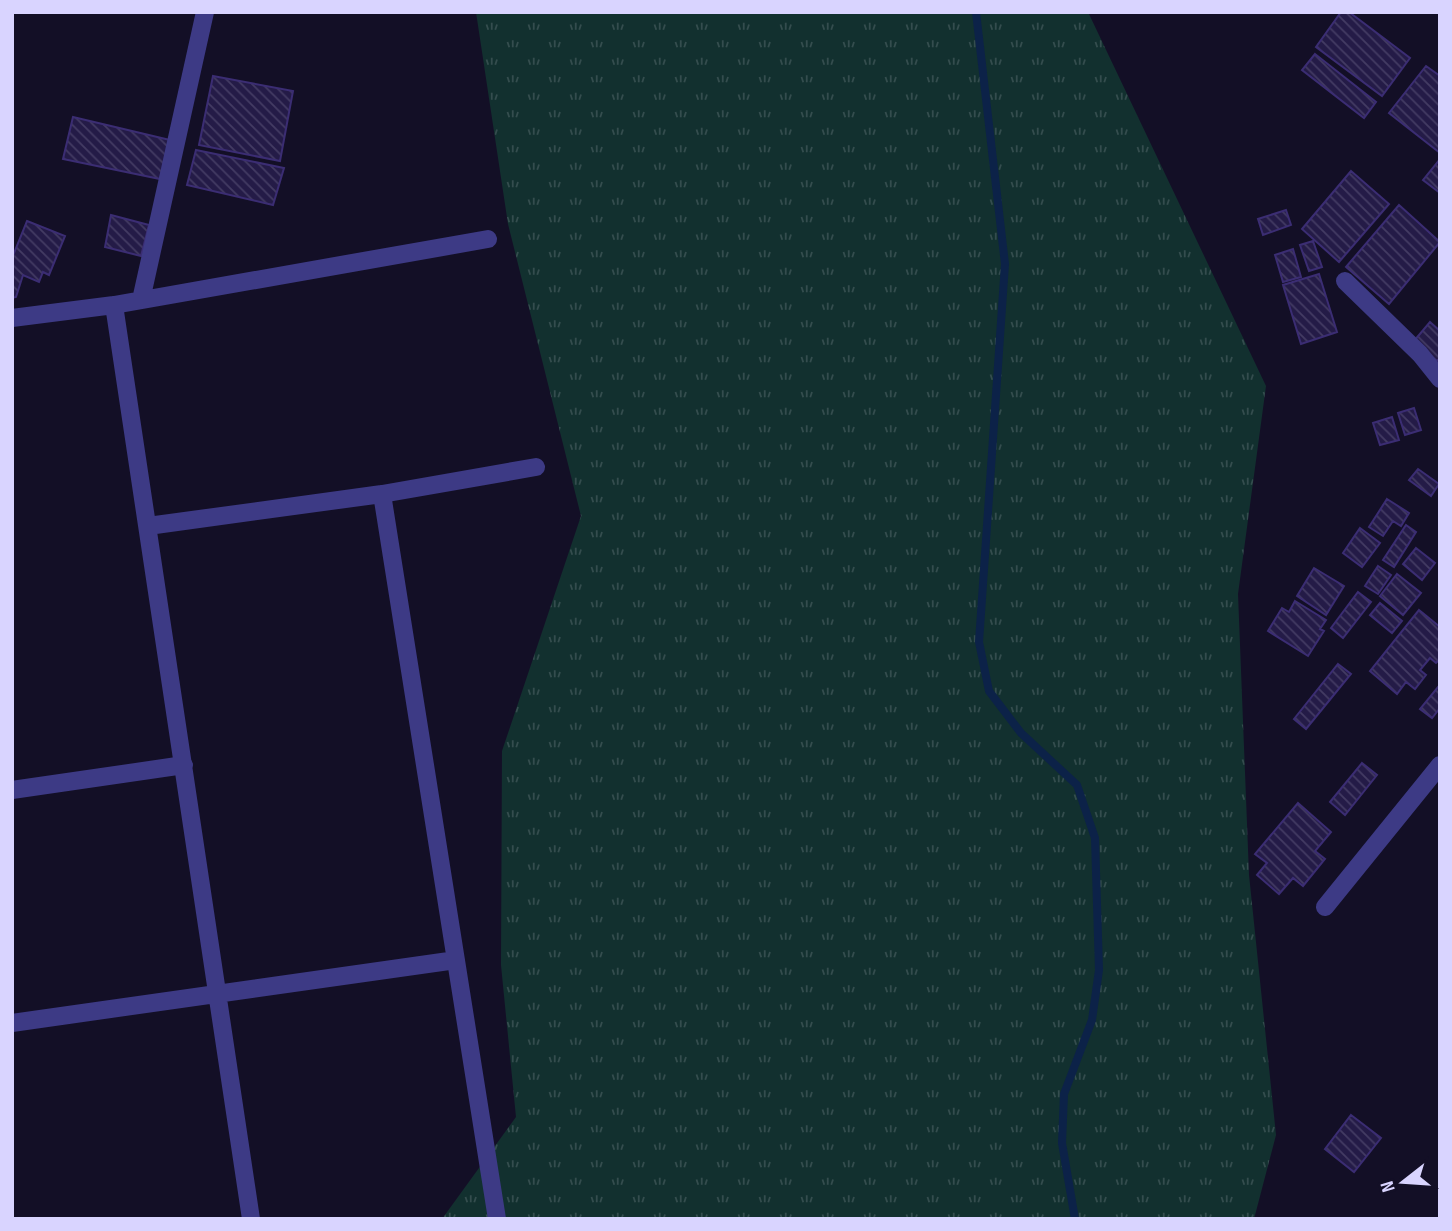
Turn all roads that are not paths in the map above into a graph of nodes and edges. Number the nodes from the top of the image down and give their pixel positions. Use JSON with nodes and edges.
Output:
{"nodes":[{"id":1,"x":205,"y":12,"type":"edge"},
{"id":2,"x":488,"y":239,"type":"dead end"},
{"id":3,"x":1345,"y":282,"type":"dead end"},
{"id":4,"x":141,"y":300,"type":"junction"},
{"id":5,"x":114,"y":305,"type":"junction"},
{"id":6,"x":12,"y":318,"type":"edge"},
{"id":7,"x":1440,"y":379,"type":"edge"},
{"id":8,"x":537,"y":467,"type":"dead end"},
{"id":9,"x":382,"y":494,"type":"junction"},
{"id":10,"x":148,"y":526,"type":"junction"},
{"id":11,"x":184,"y":765,"type":"junction"},
{"id":12,"x":1440,"y":765,"type":"edge"},
{"id":13,"x":12,"y":790,"type":"edge"},
{"id":14,"x":1325,"y":907,"type":"dead end"},
{"id":15,"x":456,"y":960,"type":"junction"},
{"id":16,"x":219,"y":994,"type":"junction"},
{"id":17,"x":12,"y":1023,"type":"edge"},
{"id":18,"x":251,"y":1219,"type":"edge"},
{"id":19,"x":497,"y":1219,"type":"edge"}],
"edges":[{"from":1,"to":4,"type":"street"},
{"from":2,"to":4,"type":"street"},
{"from":3,"to":7,"type":"street"},
{"from":4,"to":5,"type":"street"},
{"from":5,"to":6,"type":"street"},
{"from":5,"to":10,"type":"street"},
{"from":8,"to":9,"type":"street"},
{"from":9,"to":10,"type":"street"},
{"from":9,"to":15,"type":"street"},
{"from":10,"to":11,"type":"street"},
{"from":11,"to":13,"type":"street"},
{"from":11,"to":16,"type":"street"},
{"from":12,"to":14,"type":"street"},
{"from":15,"to":16,"type":"street"},
{"from":15,"to":19,"type":"street"},
{"from":16,"to":17,"type":"street"},
{"from":16,"to":18,"type":"street"}]}
